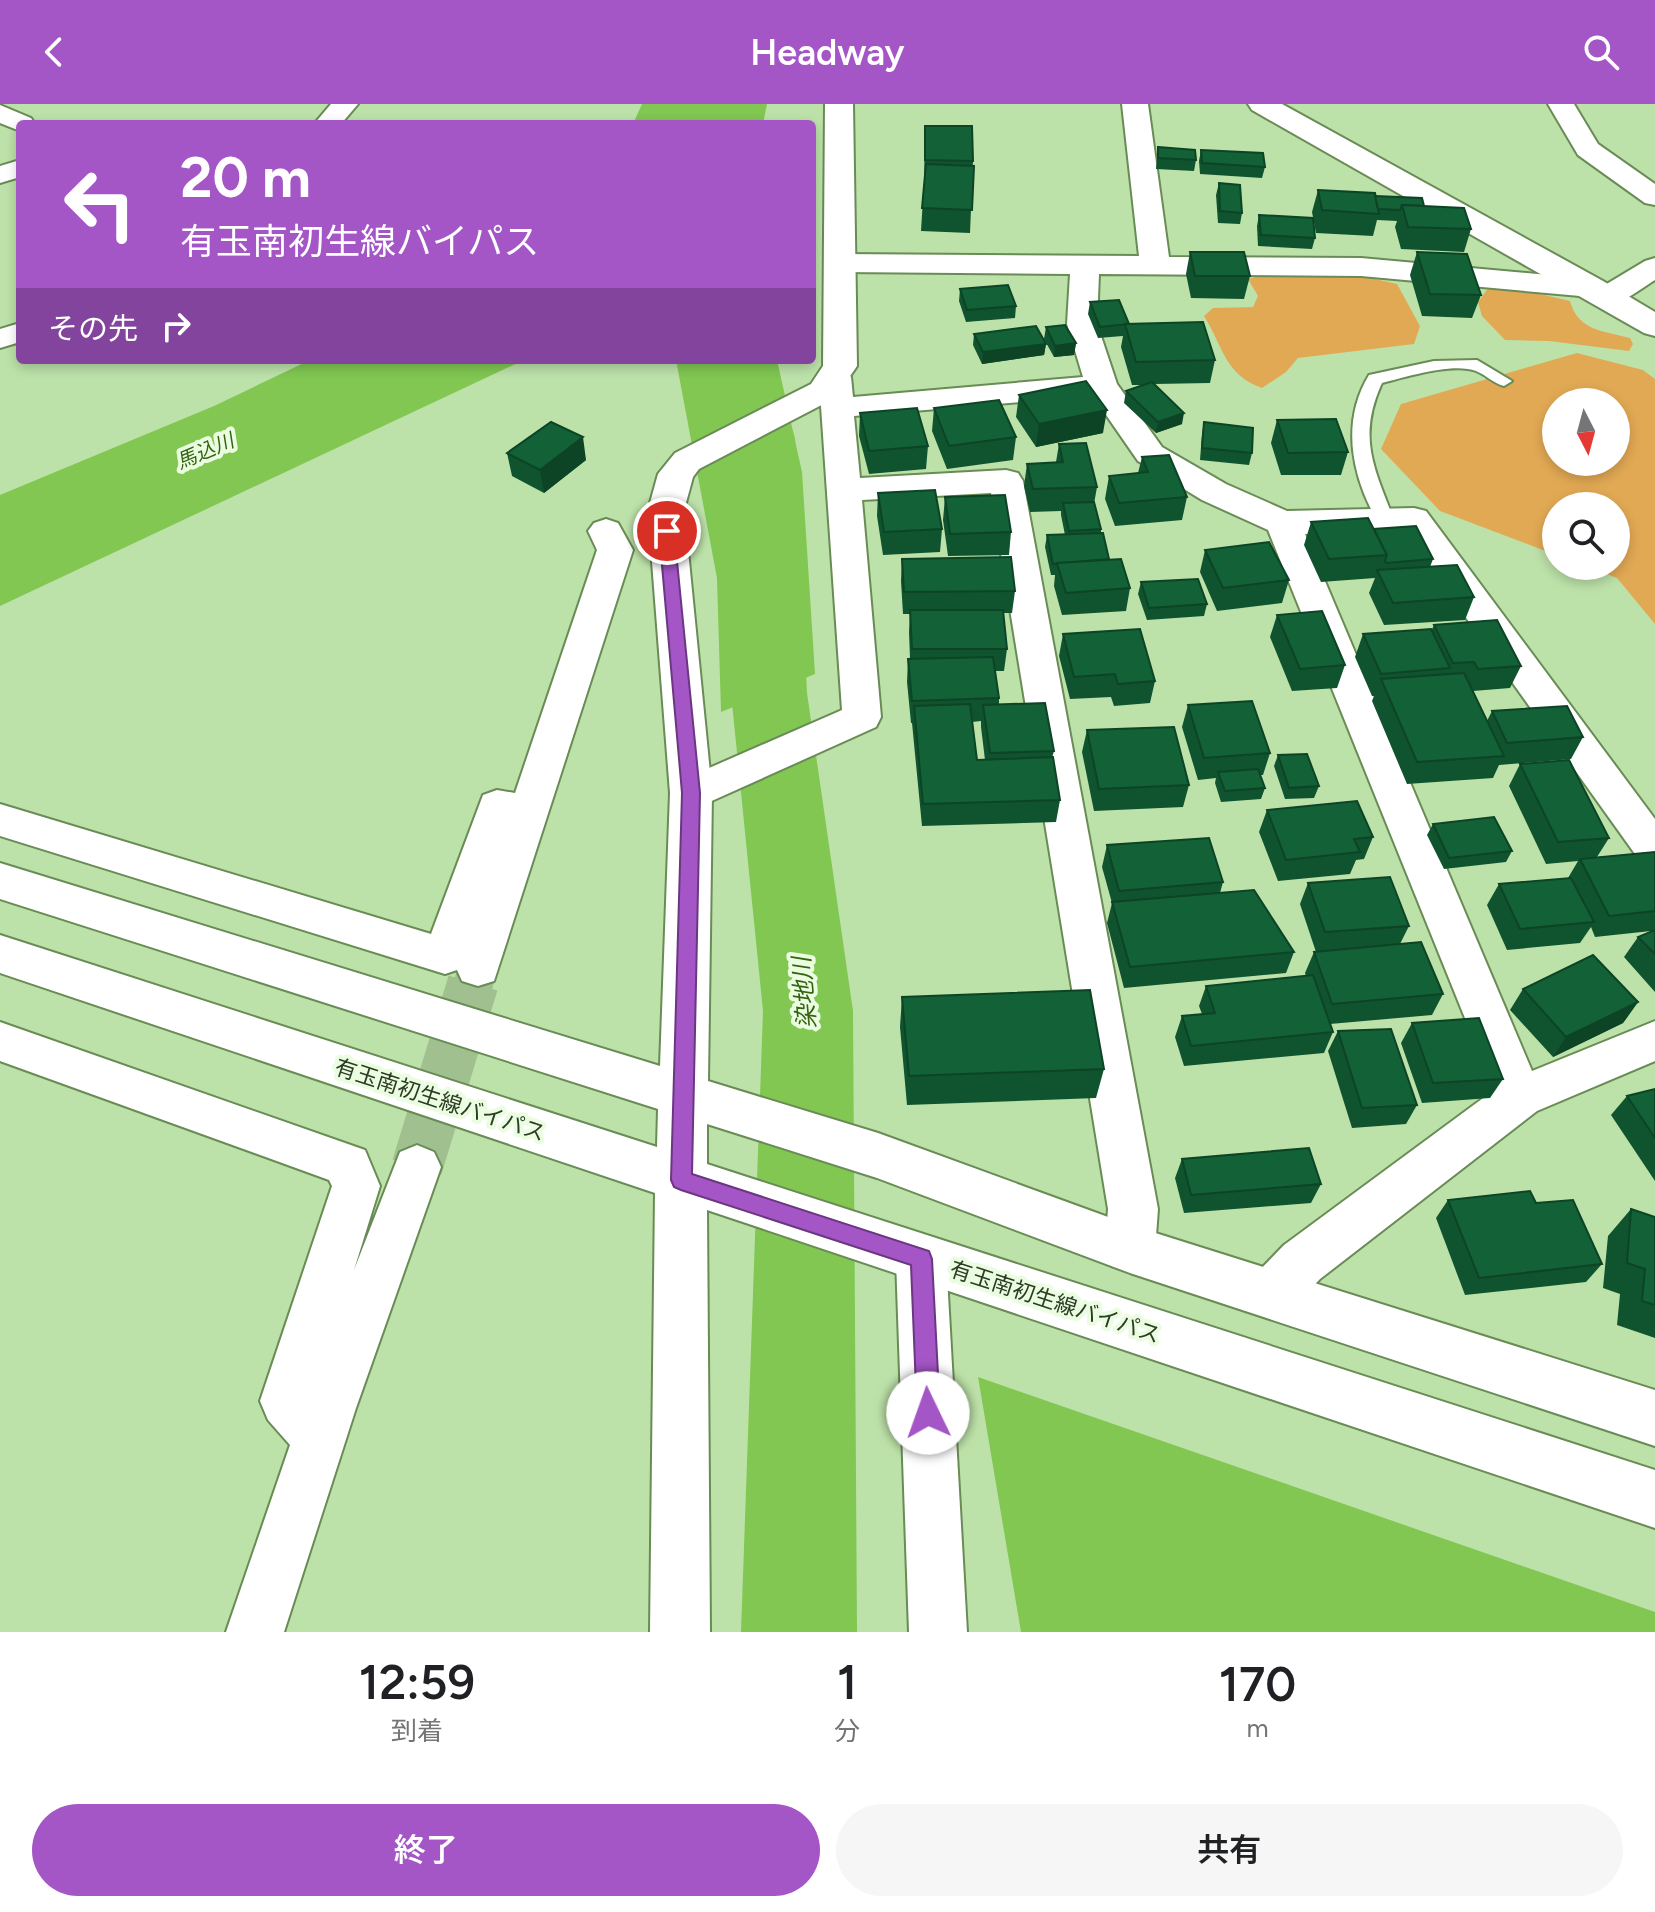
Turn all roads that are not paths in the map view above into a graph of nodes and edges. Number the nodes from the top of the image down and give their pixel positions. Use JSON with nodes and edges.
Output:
{"nodes":[{"id":1,"x":345,"y":104,"type":"edge"},
{"id":2,"x":839,"y":104,"type":"edge"},
{"id":3,"x":1135,"y":104,"type":"edge"},
{"id":4,"x":1262,"y":104,"type":"edge"},
{"id":5,"x":1561,"y":104,"type":"edge"},
{"id":6,"x":331,"y":120,"type":"edge"},
{"id":7,"x":1655,"y":197,"type":"edge"},
{"id":8,"x":839,"y":263,"type":"junction"},
{"id":9,"x":1085,"y":266,"type":"junction"},
{"id":10,"x":1155,"y":266,"type":"junction"},
{"id":11,"x":1655,"y":267,"type":"edge"},
{"id":12,"x":1599,"y":292,"type":"junction"},
{"id":13,"x":1655,"y":326,"type":"edge"},
{"id":14,"x":1504,"y":381,"type":"dead end"},
{"id":15,"x":1101,"y":385,"type":"junction"},
{"id":16,"x":826,"y":395,"type":"junction"},
{"id":17,"x":843,"y":490,"type":"junction"},
{"id":18,"x":1385,"y":520,"type":"junction"},
{"id":19,"x":1283,"y":523,"type":"junction"},
{"id":20,"x":606,"y":531,"type":"dead end"},
{"id":21,"x":691,"y":793,"type":"junction"},
{"id":22,"x":530,"y":811,"type":"junction"},
{"id":23,"x":0,"y":820,"type":"edge"},
{"id":24,"x":1655,"y":850,"type":"edge"},
{"id":25,"x":0,"y":881,"type":"edge"},
{"id":26,"x":0,"y":954,"type":"edge"},
{"id":27,"x":478,"y":968,"type":"tunnel mouth"},
{"id":28,"x":1655,"y":1040,"type":"edge"},
{"id":29,"x":0,"y":1041,"type":"edge"},
{"id":30,"x":1520,"y":1097,"type":"junction"},
{"id":31,"x":702,"y":1103,"type":"junction"},
{"id":32,"x":417,"y":1167,"type":"tunnel mouth"},
{"id":33,"x":702,"y":1187,"type":"junction"},
{"id":34,"x":1130,"y":1249,"type":"junction"},
{"id":35,"x":902,"y":1252,"type":"junction"},
{"id":36,"x":1272,"y":1293,"type":"junction"},
{"id":37,"x":1655,"y":1418,"type":"edge"},
{"id":38,"x":319,"y":1437,"type":"junction"},
{"id":39,"x":1655,"y":1499,"type":"edge"},
{"id":40,"x":255,"y":1632,"type":"edge"},
{"id":41,"x":680,"y":1632,"type":"edge"},
{"id":42,"x":938,"y":1632,"type":"edge"}],
"edges":[{"from":1,"to":6,"type":"street"},
{"from":2,"to":8,"type":"street"},
{"from":3,"to":10,"type":"street"},
{"from":4,"to":12,"type":"street"},
{"from":5,"to":7,"type":"street"},
{"from":8,"to":9,"type":"street"},
{"from":8,"to":16,"type":"street"},
{"from":9,"to":10,"type":"street"},
{"from":9,"to":15,"type":"street"},
{"from":10,"to":12,"type":"street"},
{"from":11,"to":12,"type":"street"},
{"from":12,"to":13,"type":"street"},
{"from":14,"to":18,"type":"lane"},
{"from":15,"to":16,"type":"street"},
{"from":15,"to":19,"type":"street"},
{"from":16,"to":17,"type":"street"},
{"from":16,"to":21,"type":"street"},
{"from":17,"to":21,"type":"street"},
{"from":17,"to":34,"type":"street"},
{"from":18,"to":19,"type":"street"},
{"from":18,"to":24,"type":"street"},
{"from":19,"to":30,"type":"street"},
{"from":20,"to":22,"type":"street"},
{"from":21,"to":31,"type":"street"},
{"from":22,"to":23,"type":"street"},
{"from":22,"to":27,"type":"street"},
{"from":25,"to":31,"type":"street"},
{"from":26,"to":33,"type":"street","name":"有玉南初生線バイパス"},
{"from":28,"to":30,"type":"street"},
{"from":29,"to":38,"type":"street"},
{"from":30,"to":36,"type":"street"},
{"from":31,"to":33,"type":"street"},
{"from":31,"to":34,"type":"street"},
{"from":32,"to":38,"type":"street"},
{"from":33,"to":35,"type":"street","name":"有玉南初生線バイパス"},
{"from":33,"to":41,"type":"street"},
{"from":34,"to":36,"type":"street"},
{"from":35,"to":39,"type":"street","name":"有玉南初生線バイパス"},
{"from":35,"to":42,"type":"street"},
{"from":36,"to":37,"type":"street"},
{"from":38,"to":40,"type":"street"}]}
